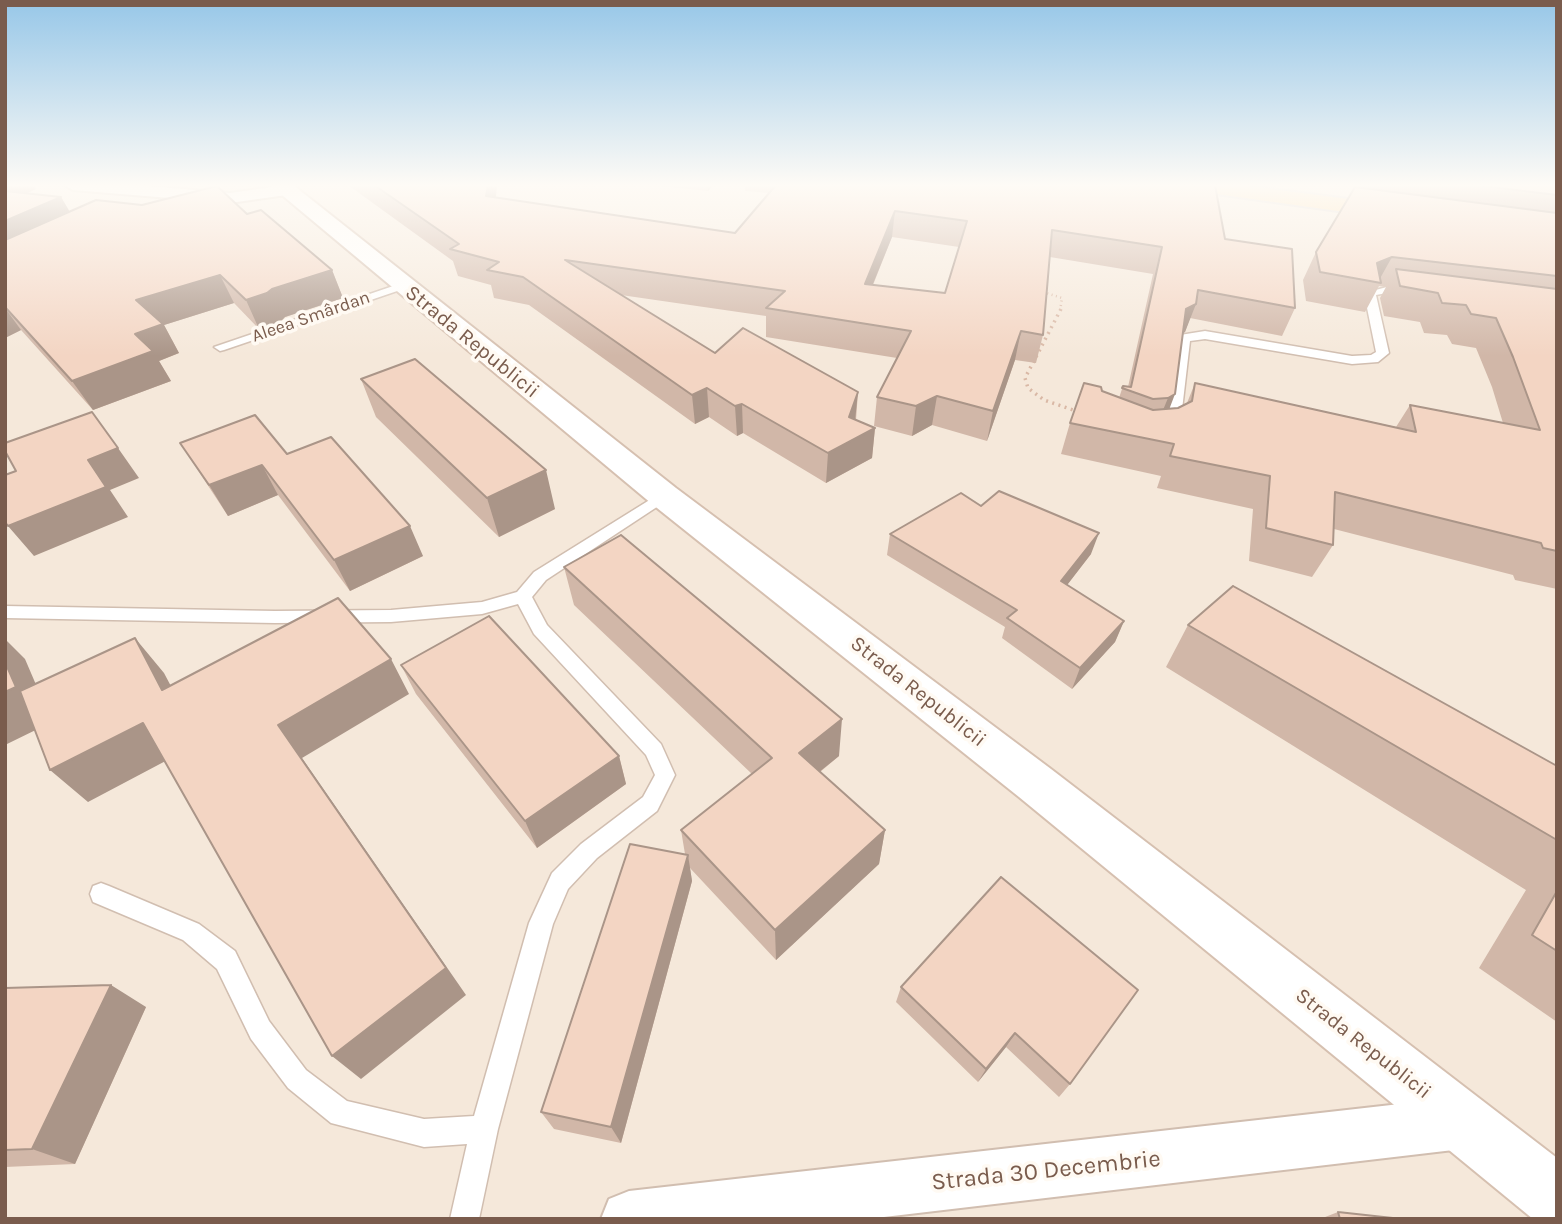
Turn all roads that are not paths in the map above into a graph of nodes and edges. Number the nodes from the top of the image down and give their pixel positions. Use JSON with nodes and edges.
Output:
{"nodes":[{"id":1,"x":349,"y":242,"type":"edge"},
{"id":2,"x":402,"y":286,"type":"junction"},
{"id":3,"x":1426,"y":296,"type":"edge"},
{"id":4,"x":220,"y":348,"type":"dead end"},
{"id":5,"x":1160,"y":434,"type":"edge"},
{"id":6,"x":664,"y":496,"type":"junction"},
{"id":7,"x":523,"y":596,"type":"junction"},
{"id":8,"x":5,"y":612,"type":"edge"},
{"id":9,"x":102,"y":894,"type":"dead end"},
{"id":10,"x":1462,"y":1123,"type":"junction"},
{"id":11,"x":484,"y":1129,"type":"junction"},
{"id":12,"x":1557,"y":1198,"type":"edge"},
{"id":13,"x":464,"y":1219,"type":"edge"},
{"id":14,"x":629,"y":1219,"type":"edge"}],
"edges":[{"from":1,"to":2,"type":"main road","name":"Strada Republicii"},
{"from":2,"to":4,"type":"lane","name":"Aleea Smârdan"},
{"from":2,"to":6,"type":"main road","name":"Strada Republicii"},
{"from":3,"to":5,"type":"lane"},
{"from":6,"to":7,"type":"lane"},
{"from":6,"to":10,"type":"main road","name":"Strada Republicii"},
{"from":7,"to":8,"type":"lane"},
{"from":7,"to":11,"type":"lane"},
{"from":9,"to":11,"type":"lane"},
{"from":10,"to":12,"type":"main road","name":"Strada Republicii"},
{"from":10,"to":14,"type":"street","name":"Strada 30 Decembrie"},
{"from":11,"to":13,"type":"lane"}]}
